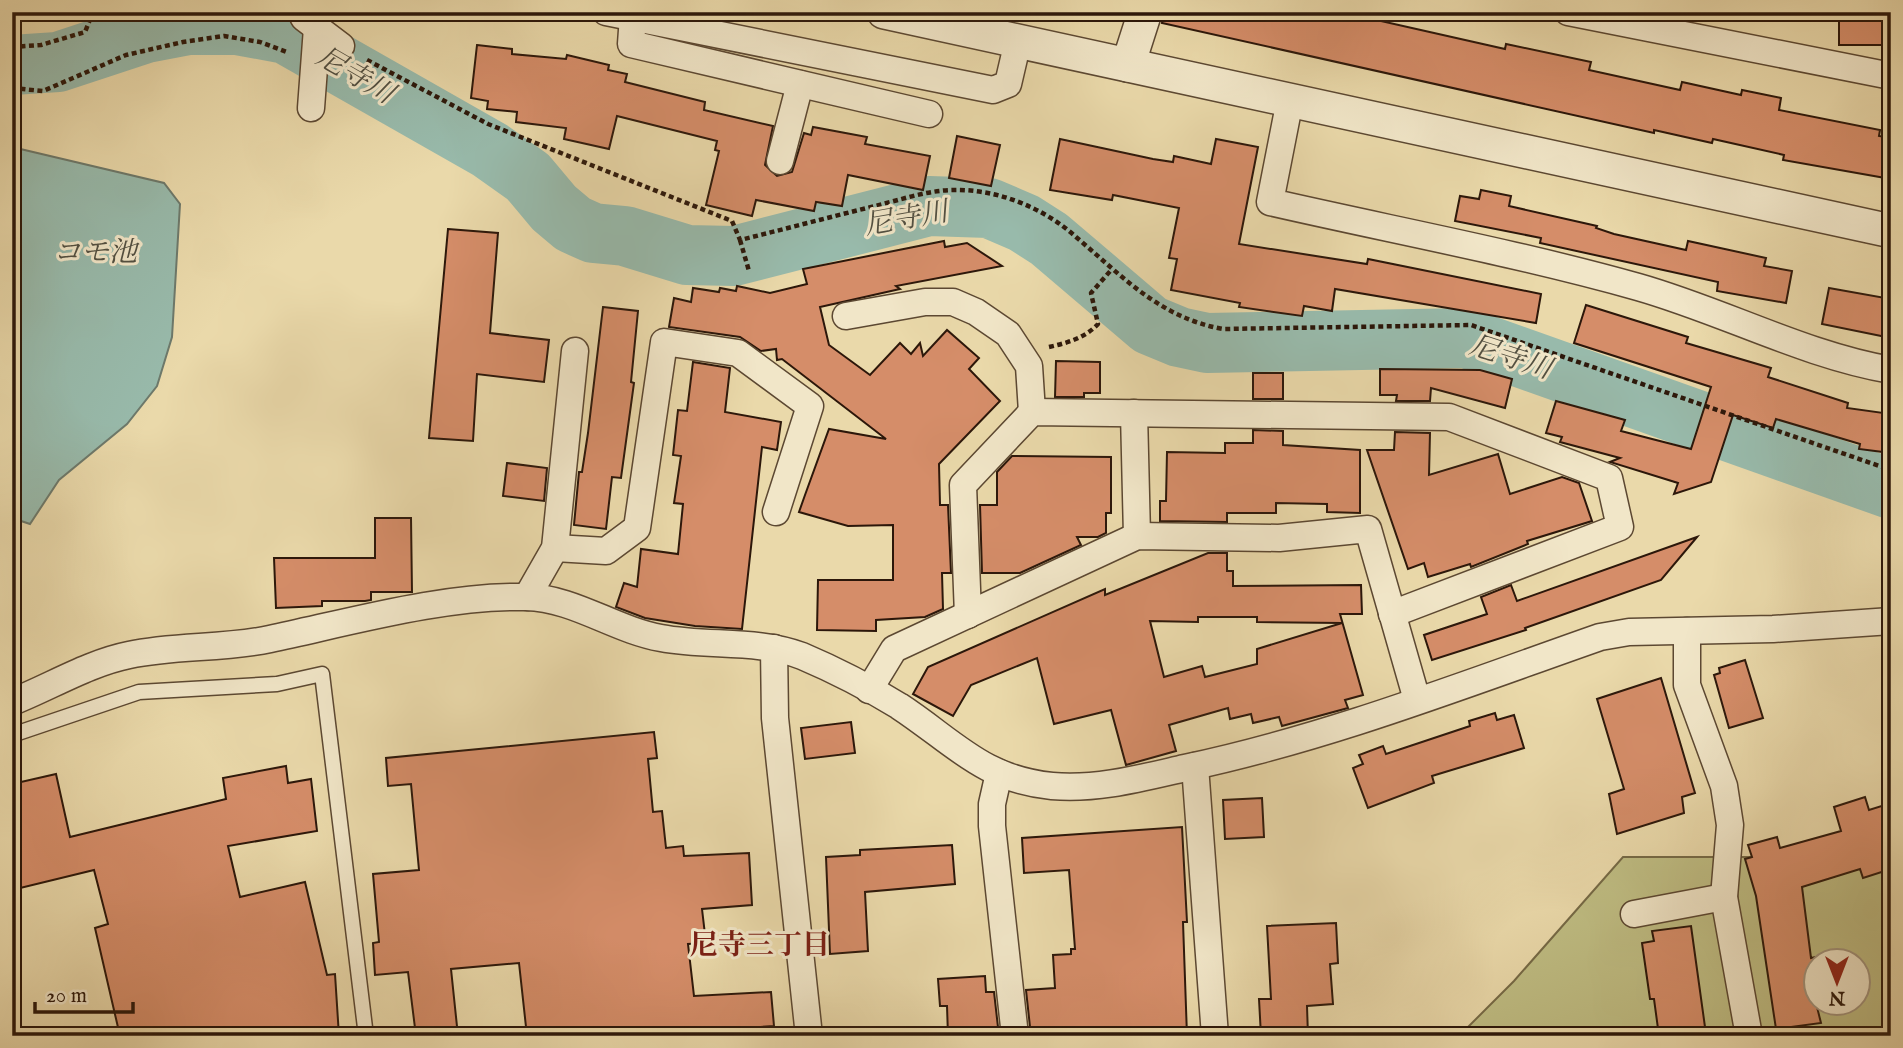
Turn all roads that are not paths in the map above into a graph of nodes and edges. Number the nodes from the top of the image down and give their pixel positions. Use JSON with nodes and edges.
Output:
{"nodes":[{"id":1,"x":606,"y":12,"type":"edge"},
{"id":2,"x":884,"y":12,"type":"edge"},
{"id":3,"x":1146,"y":12,"type":"edge"},
{"id":4,"x":1568,"y":12,"type":"edge"},
{"id":5,"x":633,"y":16,"type":"junction"},
{"id":6,"x":309,"y":20,"type":"edge"},
{"id":7,"x":1018,"y":41,"type":"junction"},
{"id":8,"x":341,"y":46,"type":"road end"},
{"id":9,"x":1128,"y":65,"type":"junction"},
{"id":10,"x":1891,"y":76,"type":"edge"},
{"id":11,"x":800,"y":84,"type":"junction"},
{"id":12,"x":1290,"y":100,"type":"junction"},
{"id":13,"x":311,"y":108,"type":"dead end"},
{"id":14,"x":929,"y":114,"type":"dead end"},
{"id":15,"x":780,"y":161,"type":"dead end"},
{"id":16,"x":1891,"y":231,"type":"edge"},
{"id":17,"x":846,"y":316,"type":"dead end"},
{"id":18,"x":575,"y":351,"type":"dead end"},
{"id":19,"x":1891,"y":370,"type":"edge"},
{"id":20,"x":1032,"y":412,"type":"junction"},
{"id":21,"x":1134,"y":414,"type":"junction"},
{"id":22,"x":776,"y":512,"type":"dead end"},
{"id":23,"x":1137,"y":536,"type":"junction"},
{"id":24,"x":555,"y":548,"type":"junction"},
{"id":25,"x":527,"y":597,"type":"junction"},
{"id":26,"x":1392,"y":614,"type":"junction"},
{"id":27,"x":968,"y":615,"type":"junction"},
{"id":28,"x":1891,"y":621,"type":"edge"},
{"id":29,"x":1687,"y":631,"type":"junction"},
{"id":30,"x":774,"y":648,"type":"junction"},
{"id":31,"x":869,"y":690,"type":"junction"},
{"id":32,"x":1417,"y":700,"type":"junction"},
{"id":33,"x":12,"y":702,"type":"edge"},
{"id":34,"x":12,"y":735,"type":"edge"},
{"id":35,"x":1195,"y":766,"type":"junction"},
{"id":36,"x":999,"y":773,"type":"junction"},
{"id":37,"x":1724,"y":897,"type":"junction"},
{"id":38,"x":1634,"y":914,"type":"dead end"},
{"id":39,"x":366,"y":1036,"type":"edge"},
{"id":40,"x":809,"y":1036,"type":"edge"},
{"id":41,"x":1015,"y":1036,"type":"edge"},
{"id":42,"x":1215,"y":1036,"type":"edge"},
{"id":43,"x":1749,"y":1036,"type":"edge"}],
"edges":[{"from":1,"to":5,"type":"street"},
{"from":2,"to":7,"type":"street"},
{"from":3,"to":9,"type":"street"},
{"from":4,"to":10,"type":"street"},
{"from":5,"to":7,"type":"street"},
{"from":5,"to":11,"type":"street"},
{"from":6,"to":8,"type":"street"},
{"from":6,"to":13,"type":"street"},
{"from":7,"to":9,"type":"street"},
{"from":9,"to":12,"type":"street"},
{"from":11,"to":14,"type":"street"},
{"from":11,"to":15,"type":"street"},
{"from":12,"to":16,"type":"street"},
{"from":12,"to":19,"type":"street"},
{"from":17,"to":20,"type":"street"},
{"from":18,"to":24,"type":"street"},
{"from":20,"to":21,"type":"street"},
{"from":20,"to":27,"type":"street"},
{"from":21,"to":23,"type":"street"},
{"from":21,"to":26,"type":"street"},
{"from":22,"to":24,"type":"street"},
{"from":23,"to":26,"type":"street"},
{"from":23,"to":27,"type":"street"},
{"from":24,"to":25,"type":"street"},
{"from":25,"to":30,"type":"street"},
{"from":25,"to":33,"type":"street"},
{"from":26,"to":32,"type":"street"},
{"from":27,"to":31,"type":"street"},
{"from":28,"to":29,"type":"street"},
{"from":29,"to":32,"type":"street"},
{"from":29,"to":37,"type":"street"},
{"from":30,"to":31,"type":"street"},
{"from":30,"to":40,"type":"street"},
{"from":31,"to":36,"type":"street"},
{"from":32,"to":35,"type":"street"},
{"from":34,"to":39,"type":"lane"},
{"from":35,"to":36,"type":"street"},
{"from":35,"to":42,"type":"street"},
{"from":36,"to":41,"type":"street"},
{"from":37,"to":38,"type":"street"},
{"from":37,"to":43,"type":"street"}]}
